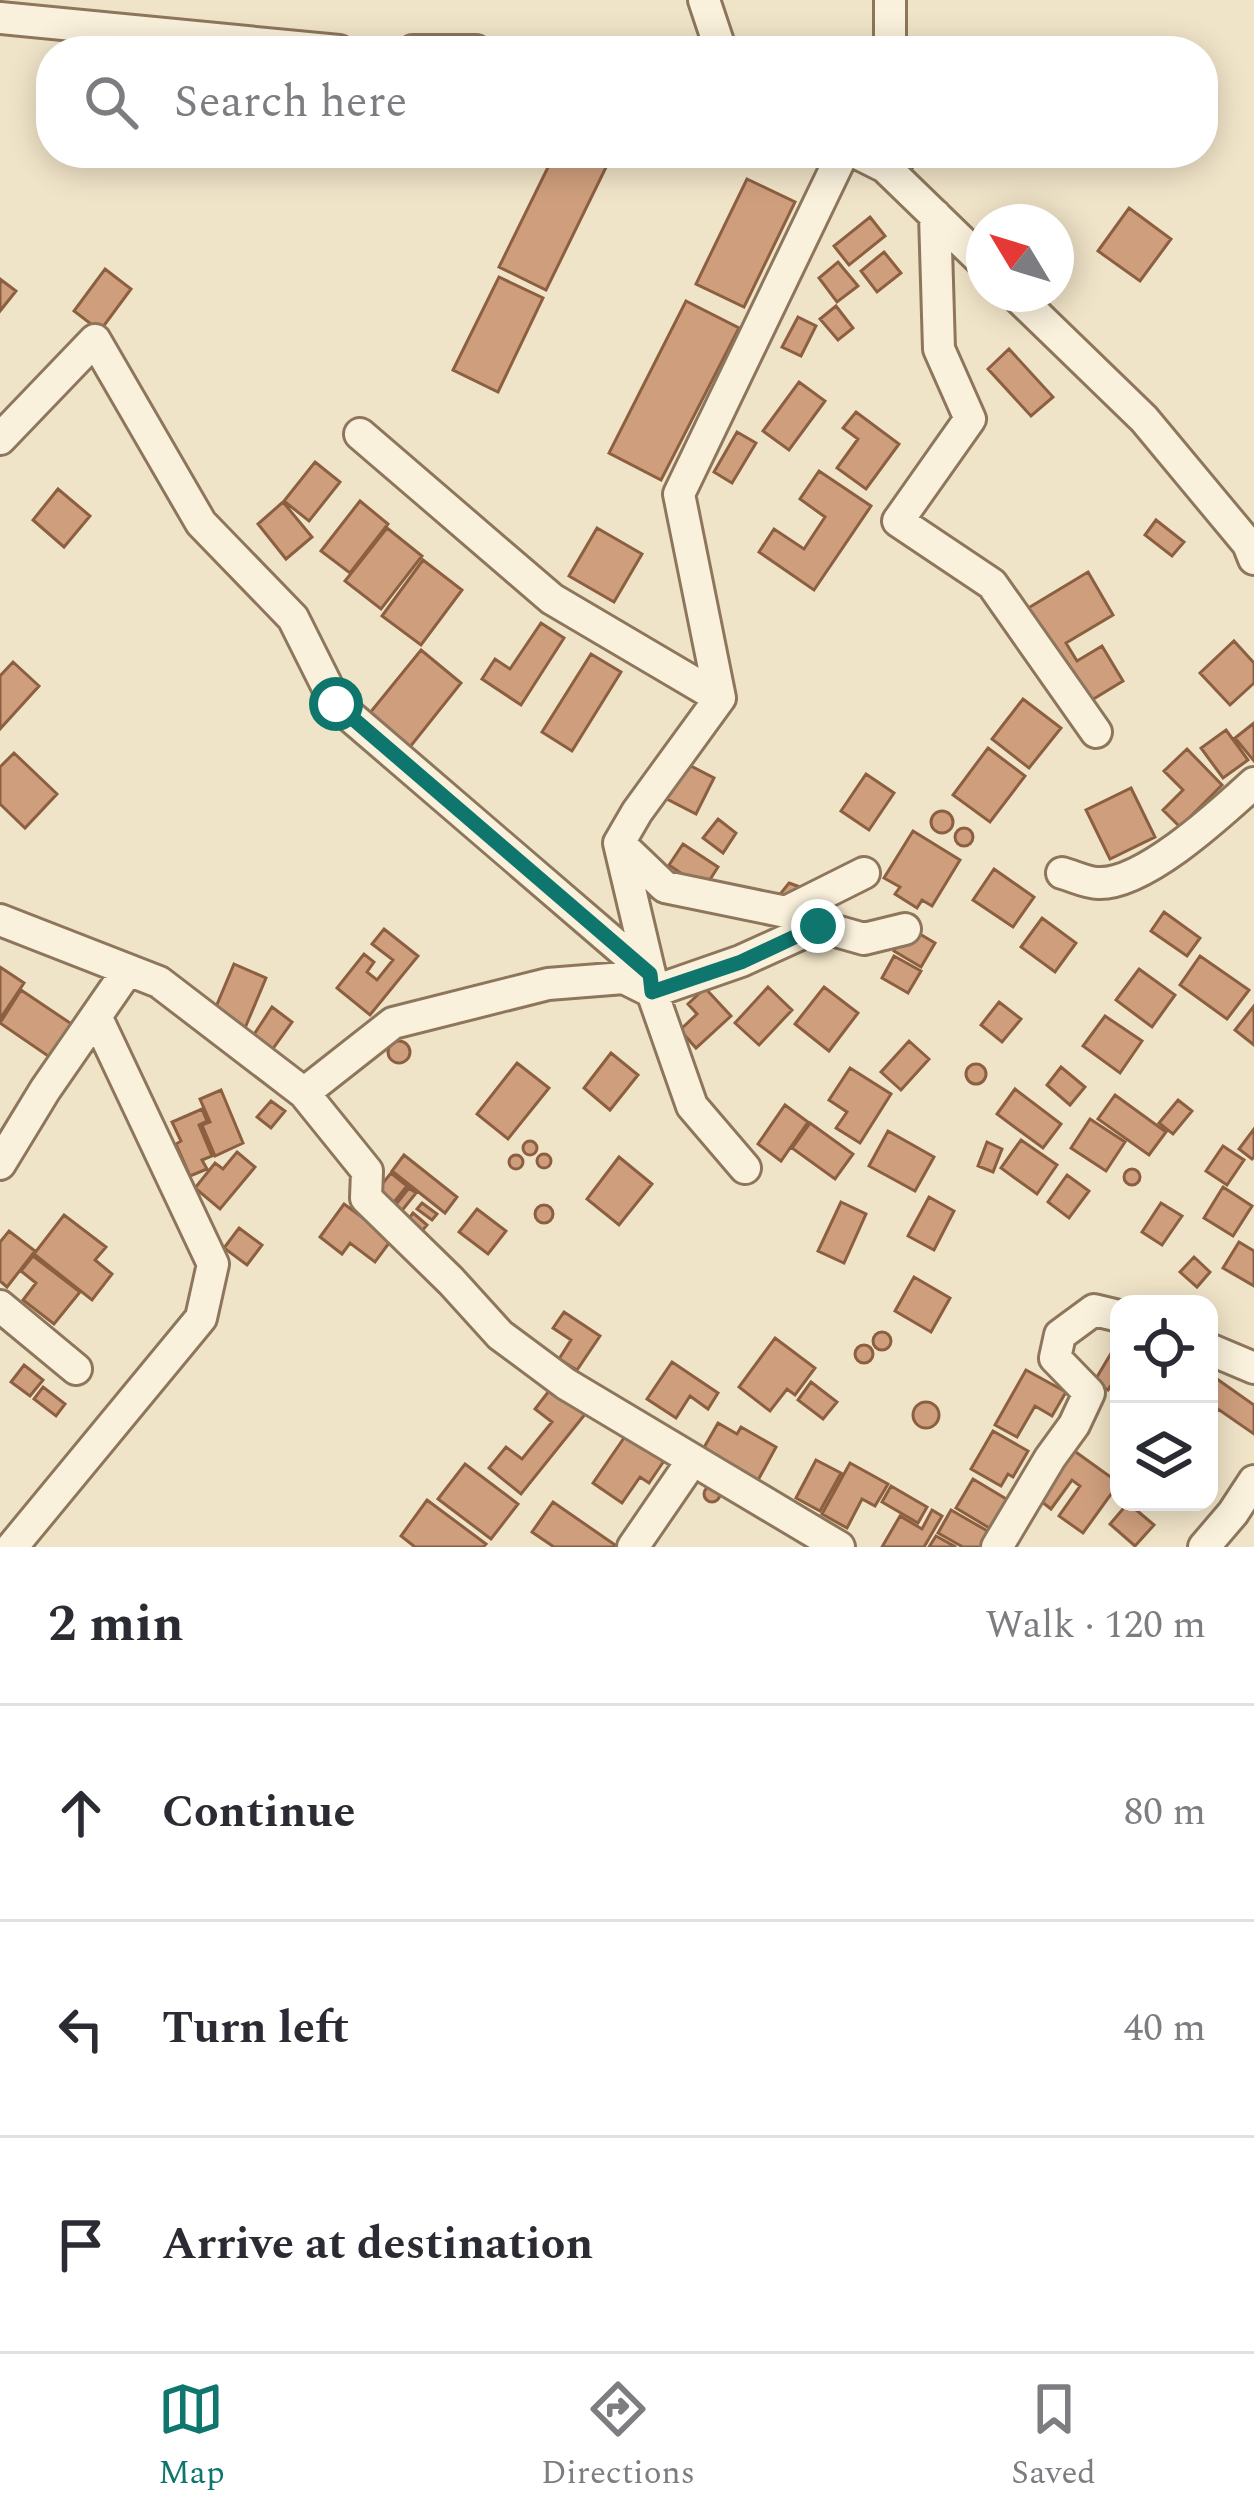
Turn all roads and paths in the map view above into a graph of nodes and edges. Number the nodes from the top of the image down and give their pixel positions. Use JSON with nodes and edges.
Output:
{"nodes":[{"id":1,"x":704,"y":0,"type":"edge"},
{"id":2,"x":890,"y":0,"type":"edge"},
{"id":3,"x":46,"y":11,"type":"edge"},
{"id":4,"x":0,"y":18,"type":"edge"},
{"id":5,"x":229,"y":36,"type":"edge"},
{"id":6,"x":716,"y":36,"type":"edge"},
{"id":7,"x":890,"y":36,"type":"edge"},
{"id":8,"x":836,"y":168,"type":"edge"},
{"id":9,"x":891,"y":168,"type":"edge"},
{"id":10,"x":934,"y":215,"type":"junction"},
{"id":11,"x":966,"y":246,"type":"edge"},
{"id":12,"x":1034,"y":312,"type":"edge"},
{"id":13,"x":360,"y":434,"type":"dead end"},
{"id":14,"x":0,"y":439,"type":"edge"},
{"id":15,"x":1254,"y":559,"type":"edge"},
{"id":16,"x":720,"y":698,"type":"junction"},
{"id":17,"x":1096,"y":732,"type":"dead end"},
{"id":18,"x":1254,"y":783,"type":"edge"},
{"id":19,"x":619,"y":843,"type":"junction"},
{"id":20,"x":1062,"y":872,"type":"dead end"},
{"id":21,"x":864,"y":873,"type":"dead end"},
{"id":22,"x":786,"y":912,"type":"junction"},
{"id":23,"x":0,"y":920,"type":"edge"},
{"id":24,"x":818,"y":926,"type":"junction"},
{"id":25,"x":905,"y":929,"type":"dead end"},
{"id":26,"x":128,"y":970,"type":"junction"},
{"id":27,"x":651,"y":983,"type":"junction"},
{"id":28,"x":96,"y":1016,"type":"junction"},
{"id":29,"x":304,"y":1093,"type":"junction"},
{"id":30,"x":0,"y":1165,"type":"edge"},
{"id":31,"x":745,"y":1168,"type":"dead end"},
{"id":32,"x":0,"y":1306,"type":"edge"},
{"id":33,"x":1110,"y":1314,"type":"edge"},
{"id":34,"x":1218,"y":1353,"type":"edge"},
{"id":35,"x":1254,"y":1368,"type":"edge"},
{"id":36,"x":76,"y":1369,"type":"dead end"},
{"id":37,"x":692,"y":1461,"type":"junction"},
{"id":38,"x":1254,"y":1481,"type":"edge"},
{"id":39,"x":13,"y":1547,"type":"edge"},
{"id":40,"x":633,"y":1547,"type":"edge"},
{"id":41,"x":839,"y":1547,"type":"edge"},
{"id":42,"x":997,"y":1547,"type":"edge"},
{"id":43,"x":1204,"y":1547,"type":"edge"}],
"edges":[{"from":1,"to":6,"type":"street"},
{"from":2,"to":7,"type":"street"},
{"from":3,"to":4,"type":"street"},
{"from":3,"to":5,"type":"street"},
{"from":8,"to":16,"type":"street"},
{"from":9,"to":10,"type":"street"},
{"from":10,"to":11,"type":"street"},
{"from":10,"to":17,"type":"street"},
{"from":12,"to":15,"type":"street"},
{"from":13,"to":16,"type":"street"},
{"from":14,"to":27,"type":"street"},
{"from":16,"to":19,"type":"street"},
{"from":18,"to":20,"type":"street"},
{"from":19,"to":22,"type":"street"},
{"from":19,"to":27,"type":"street"},
{"from":21,"to":22,"type":"street"},
{"from":22,"to":24,"type":"street"},
{"from":23,"to":26,"type":"street"},
{"from":24,"to":25,"type":"street"},
{"from":24,"to":27,"type":"street"},
{"from":26,"to":28,"type":"street"},
{"from":26,"to":29,"type":"street"},
{"from":27,"to":29,"type":"street"},
{"from":27,"to":31,"type":"street"},
{"from":28,"to":30,"type":"street"},
{"from":28,"to":39,"type":"street"},
{"from":29,"to":37,"type":"street"},
{"from":32,"to":36,"type":"street"},
{"from":33,"to":42,"type":"street"},
{"from":34,"to":35,"type":"street"},
{"from":37,"to":40,"type":"street"},
{"from":37,"to":41,"type":"street"},
{"from":38,"to":43,"type":"street"}]}
